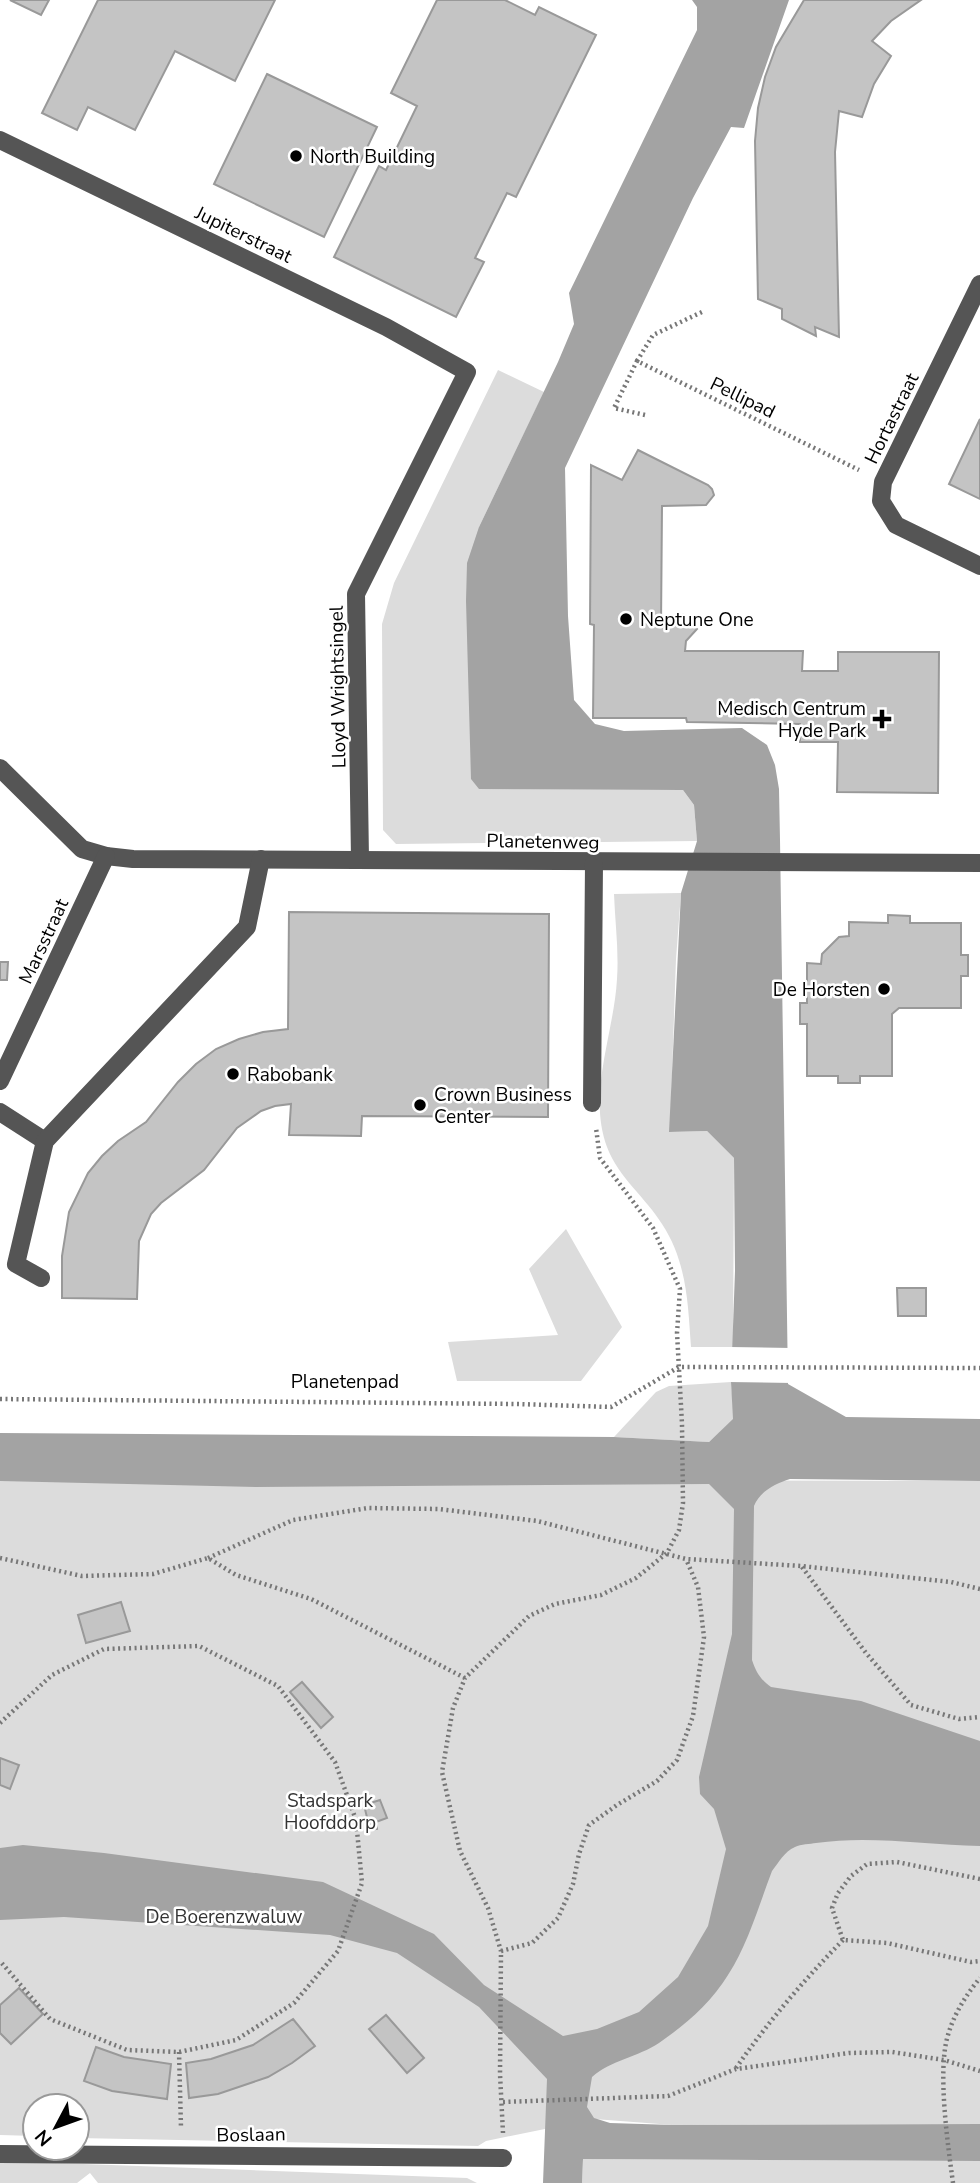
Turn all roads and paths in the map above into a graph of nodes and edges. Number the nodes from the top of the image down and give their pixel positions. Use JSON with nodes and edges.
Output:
{"nodes":[{"id":1,"x":0,"y":140,"type":"edge"},
{"id":2,"x":980,"y":284,"type":"edge"},
{"id":3,"x":702,"y":312,"type":"dead end"},
{"id":4,"x":637,"y":360,"type":"junction"},
{"id":5,"x":467,"y":372,"type":"joint"},
{"id":6,"x":645,"y":415,"type":"dead end"},
{"id":7,"x":883,"y":482,"type":"junction"},
{"id":8,"x":980,"y":566,"type":"edge"},
{"id":9,"x":0,"y":768,"type":"edge"},
{"id":10,"x":106,"y":856,"type":"junction"},
{"id":11,"x":261,"y":859,"type":"junction"},
{"id":12,"x":360,"y":859,"type":"junction"},
{"id":13,"x":594,"y":863,"type":"junction"},
{"id":14,"x":980,"y":863,"type":"edge"},
{"id":15,"x":0,"y":1082,"type":"edge"},
{"id":16,"x":592,"y":1103,"type":"joint"},
{"id":17,"x":0,"y":1112,"type":"edge"},
{"id":18,"x":45,"y":1141,"type":"junction"},
{"id":19,"x":41,"y":1278,"type":"dead end"},
{"id":20,"x":679,"y":1367,"type":"junction"},
{"id":21,"x":980,"y":1368,"type":"edge"},
{"id":22,"x":0,"y":1399,"type":"edge"},
{"id":23,"x":667,"y":1553,"type":"junction"},
{"id":24,"x":0,"y":1558,"type":"edge"},
{"id":25,"x":208,"y":1558,"type":"junction"},
{"id":26,"x":686,"y":1559,"type":"junction"},
{"id":27,"x":801,"y":1566,"type":"junction"},
{"id":28,"x":980,"y":1589,"type":"edge"},
{"id":29,"x":465,"y":1678,"type":"junction"},
{"id":30,"x":980,"y":1717,"type":"edge"},
{"id":31,"x":0,"y":1723,"type":"edge"},
{"id":32,"x":980,"y":1879,"type":"edge"},
{"id":33,"x":843,"y":1940,"type":"junction"},
{"id":34,"x":501,"y":1951,"type":"junction"},
{"id":35,"x":0,"y":1961,"type":"edge"},
{"id":36,"x":980,"y":1961,"type":"edge"},
{"id":37,"x":980,"y":1978,"type":"edge"},
{"id":38,"x":179,"y":2052,"type":"junction"},
{"id":39,"x":944,"y":2060,"type":"junction"},
{"id":40,"x":736,"y":2069,"type":"junction"},
{"id":41,"x":980,"y":2071,"type":"edge"},
{"id":42,"x":503,"y":2102,"type":"junction"},
{"id":43,"x":0,"y":2154,"type":"edge"},
{"id":44,"x":182,"y":2156,"type":"junction"},
{"id":45,"x":503,"y":2158,"type":"joint"},
{"id":46,"x":953,"y":2183,"type":"edge"}],
"edges":[{"from":1,"to":5,"type":"street","name":"Jupiterstraat"},
{"from":2,"to":7,"type":"street","name":"Hortastraat"},
{"from":3,"to":4,"type":"path"},
{"from":4,"to":6,"type":"path"},
{"from":4,"to":7,"type":"path","name":"Pellipad"},
{"from":5,"to":12,"type":"street","name":"Lloyd Wrightsingel"},
{"from":7,"to":8,"type":"street","name":"Hortastraat"},
{"from":9,"to":10,"type":"street","name":"Planetenweg"},
{"from":10,"to":11,"type":"street","name":"Planetenweg"},
{"from":10,"to":15,"type":"street","name":"Marsstraat"},
{"from":11,"to":12,"type":"street","name":"Planetenweg"},
{"from":11,"to":18,"type":"street"},
{"from":12,"to":13,"type":"street","name":"Planetenweg"},
{"from":13,"to":14,"type":"street","name":"Planetenweg"},
{"from":13,"to":16,"type":"street"},
{"from":16,"to":20,"type":"path"},
{"from":17,"to":18,"type":"street"},
{"from":18,"to":19,"type":"street"},
{"from":20,"to":21,"type":"path"},
{"from":20,"to":22,"type":"path","name":"Planetenpad"},
{"from":20,"to":23,"type":"path"},
{"from":23,"to":25,"type":"path"},
{"from":23,"to":26,"type":"path"},
{"from":23,"to":29,"type":"path"},
{"from":24,"to":25,"type":"path"},
{"from":25,"to":29,"type":"path"},
{"from":26,"to":27,"type":"path"},
{"from":26,"to":34,"type":"path"},
{"from":27,"to":28,"type":"path"},
{"from":27,"to":30,"type":"path"},
{"from":29,"to":34,"type":"path"},
{"from":31,"to":38,"type":"path"},
{"from":32,"to":33,"type":"path"},
{"from":33,"to":36,"type":"path"},
{"from":33,"to":40,"type":"path"},
{"from":34,"to":42,"type":"path"},
{"from":35,"to":38,"type":"path"},
{"from":37,"to":39,"type":"path"},
{"from":38,"to":44,"type":"path"},
{"from":39,"to":40,"type":"path"},
{"from":39,"to":41,"type":"path"},
{"from":39,"to":46,"type":"path"},
{"from":40,"to":42,"type":"path"},
{"from":42,"to":45,"type":"path"},
{"from":43,"to":44,"type":"street","name":"Boslaan"},
{"from":44,"to":45,"type":"street","name":"Boslaan"}]}
